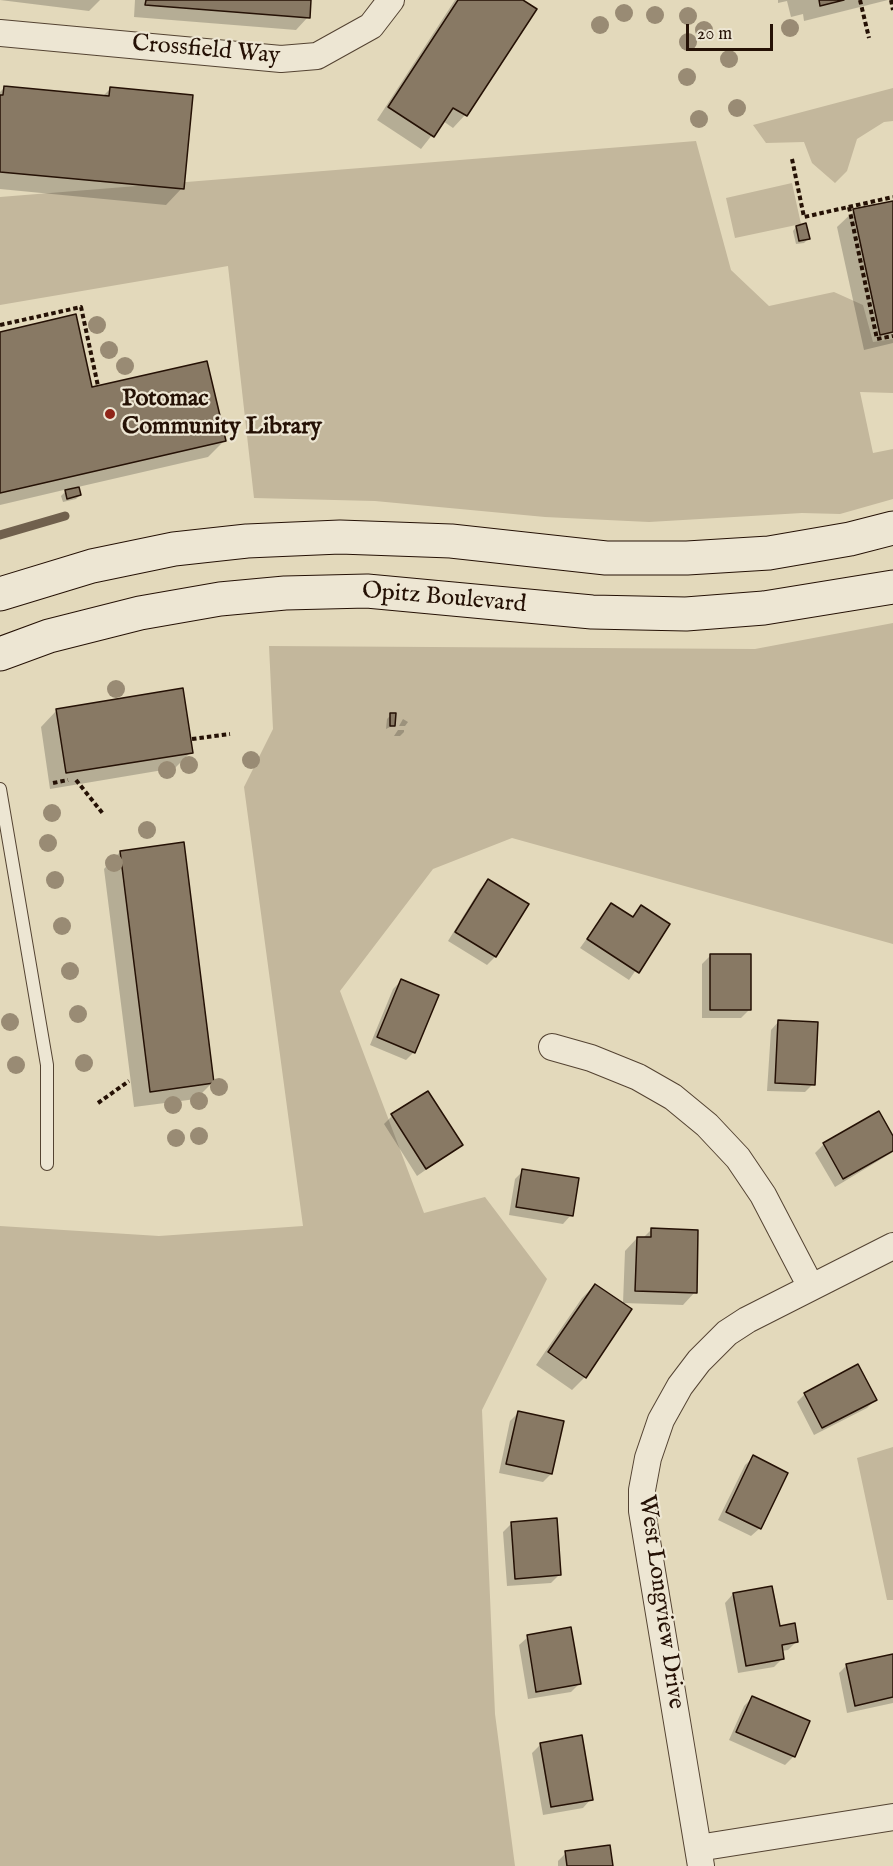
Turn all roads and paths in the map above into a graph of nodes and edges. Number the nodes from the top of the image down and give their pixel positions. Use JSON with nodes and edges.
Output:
{"nodes":[{"id":1,"x":391,"y":0,"type":"edge"},
{"id":2,"x":860,"y":0,"type":"edge"},
{"id":3,"x":891,"y":0,"type":"edge"},
{"id":4,"x":893,"y":10,"type":"edge"},
{"id":5,"x":0,"y":33,"type":"edge"},
{"id":6,"x":869,"y":38,"type":"dead end"},
{"id":7,"x":792,"y":159,"type":"dead end"},
{"id":8,"x":893,"y":197,"type":"edge"},
{"id":9,"x":849,"y":207,"type":"junction"},
{"id":10,"x":0,"y":325,"type":"edge"},
{"id":11,"x":893,"y":336,"type":"edge"},
{"id":12,"x":98,"y":386,"type":"dead end"},
{"id":13,"x":893,"y":528,"type":"edge"},
{"id":14,"x":893,"y":587,"type":"edge"},
{"id":15,"x":0,"y":594,"type":"edge"},
{"id":16,"x":0,"y":654,"type":"edge"},
{"id":17,"x":230,"y":734,"type":"dead end"},
{"id":18,"x":192,"y":739,"type":"dead end"},
{"id":19,"x":68,"y":780,"type":"dead end"},
{"id":20,"x":76,"y":780,"type":"dead end"},
{"id":21,"x":53,"y":783,"type":"dead end"},
{"id":22,"x":0,"y":789,"type":"edge"},
{"id":23,"x":104,"y":815,"type":"dead end"},
{"id":24,"x":552,"y":1047,"type":"dead end"},
{"id":25,"x":129,"y":1081,"type":"dead end"},
{"id":26,"x":98,"y":1103,"type":"dead end"},
{"id":27,"x":47,"y":1164,"type":"dead end"},
{"id":28,"x":893,"y":1246,"type":"edge"},
{"id":29,"x":811,"y":1287,"type":"junction"},
{"id":30,"x":893,"y":1817,"type":"edge"},
{"id":31,"x":700,"y":1857,"type":"edge"}],
"edges":[{"from":1,"to":5,"type":"street","name":"Crossfield Way"},
{"from":2,"to":6,"type":"path"},
{"from":3,"to":4,"type":"path"},
{"from":7,"to":9,"type":"path"},
{"from":8,"to":9,"type":"path"},
{"from":9,"to":11,"type":"path"},
{"from":10,"to":12,"type":"path"},
{"from":13,"to":15,"type":"main road"},
{"from":14,"to":16,"type":"main road","name":"Opitz Boulevard"},
{"from":17,"to":18,"type":"path"},
{"from":19,"to":21,"type":"path"},
{"from":20,"to":23,"type":"path"},
{"from":22,"to":27,"type":"lane"},
{"from":24,"to":29,"type":"street"},
{"from":25,"to":26,"type":"path"},
{"from":28,"to":29,"type":"street","name":"West Longview Drive"},
{"from":29,"to":31,"type":"street","name":"West Longview Drive"},
{"from":30,"to":31,"type":"street"}]}
